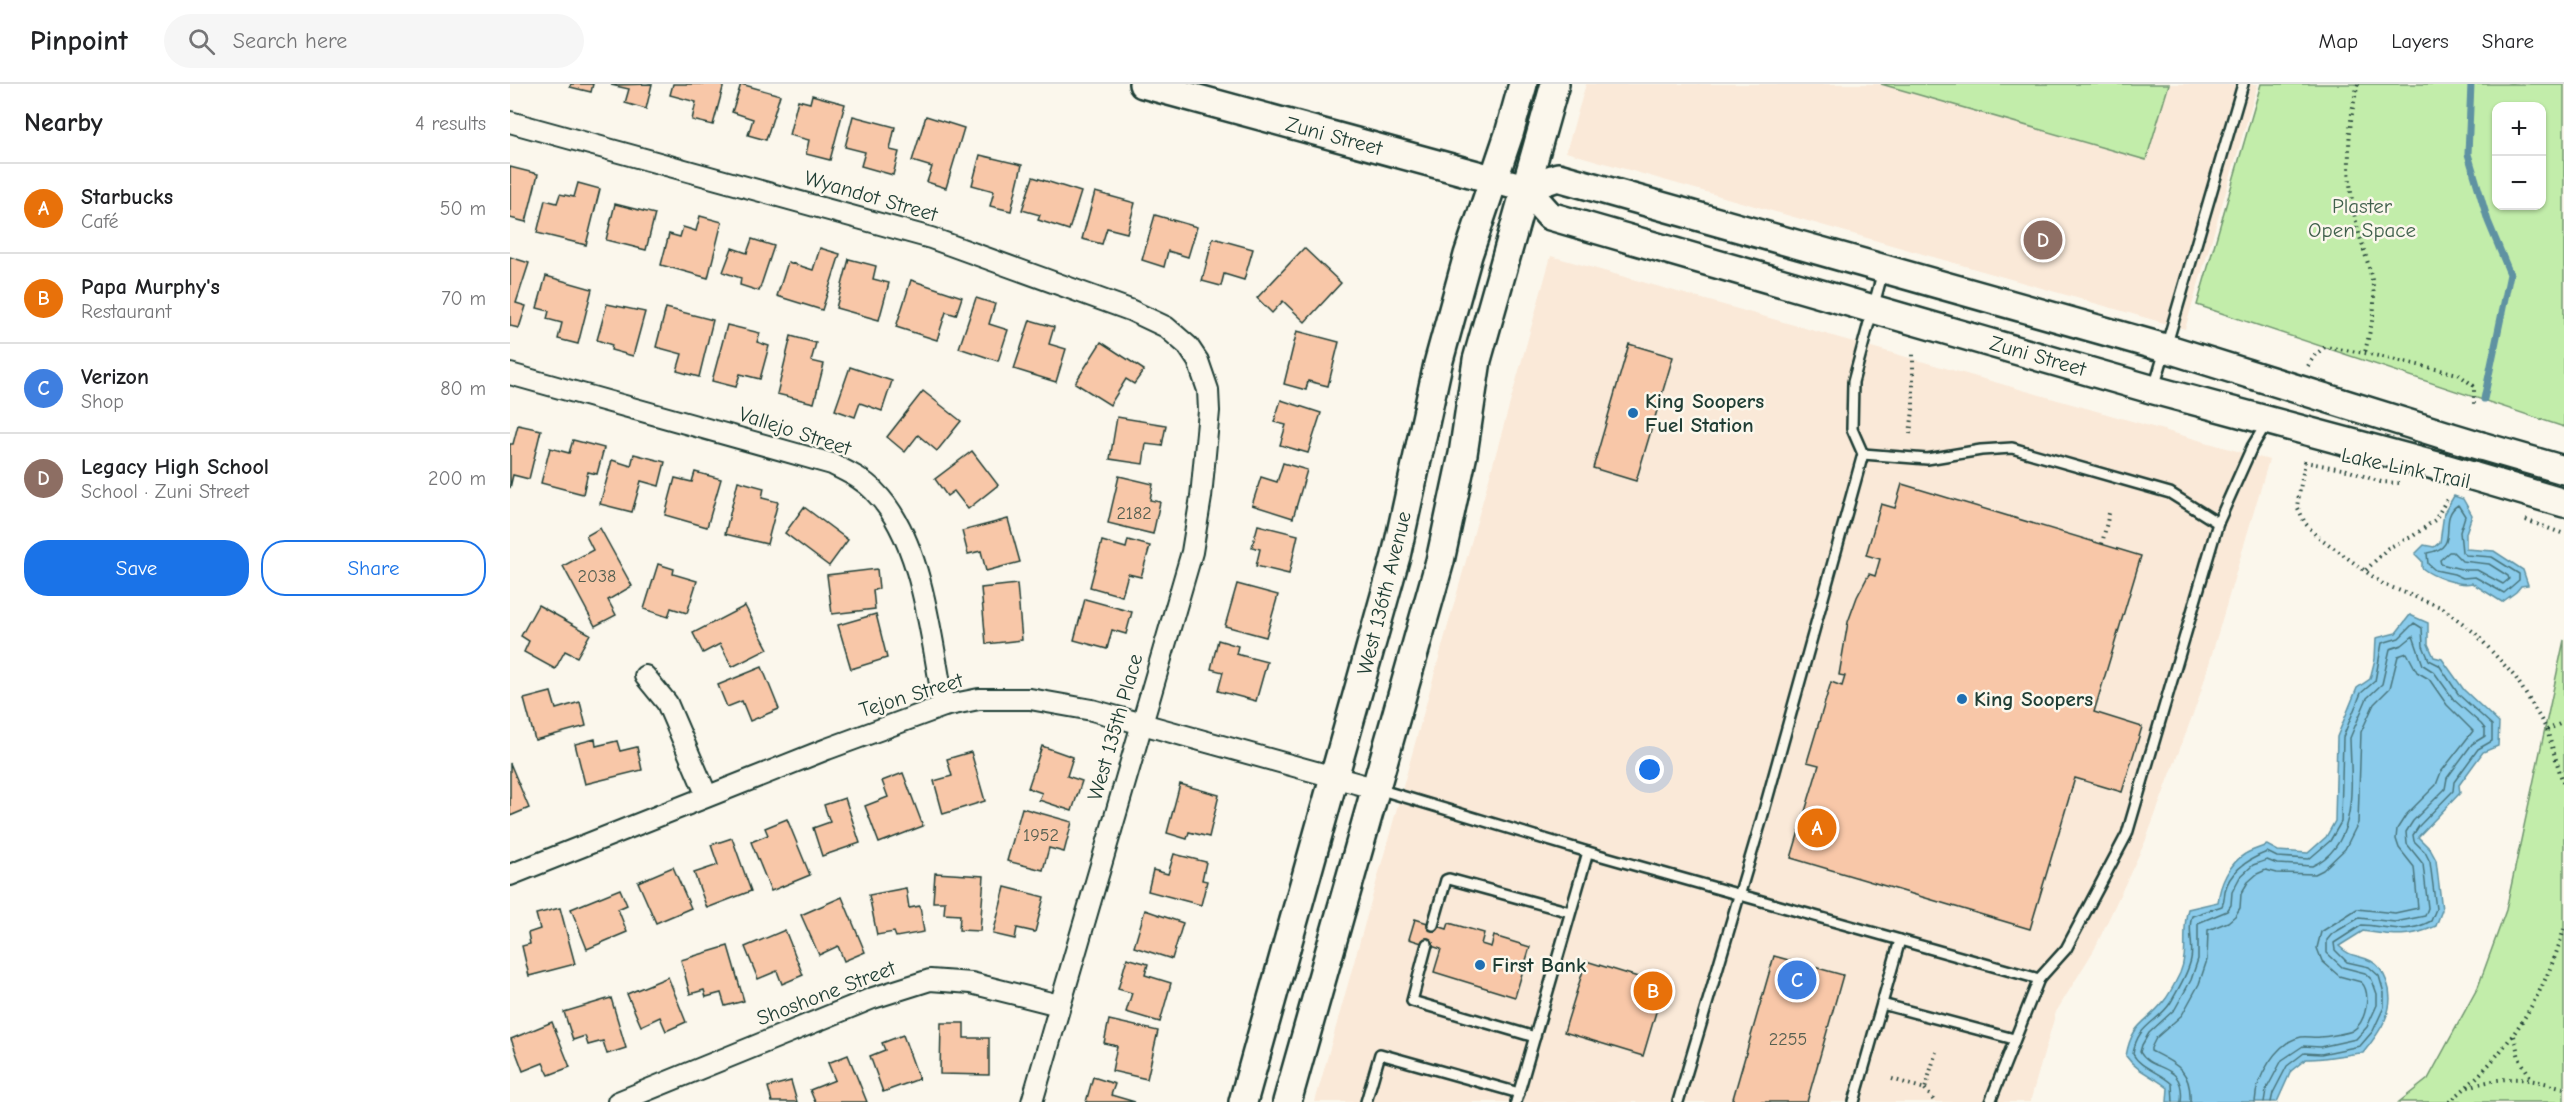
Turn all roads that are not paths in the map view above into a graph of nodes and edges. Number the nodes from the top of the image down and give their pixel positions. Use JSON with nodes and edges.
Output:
{"nodes":[{"id":1,"x":1143,"y":84,"type":"edge"},
{"id":2,"x":1524,"y":84,"type":"edge"},
{"id":3,"x":1555,"y":84,"type":"edge"},
{"id":4,"x":2243,"y":84,"type":"edge"},
{"id":5,"x":510,"y":122,"type":"edge"},
{"id":6,"x":1494,"y":180,"type":"junction"},
{"id":7,"x":1525,"y":188,"type":"junction"},
{"id":8,"x":1884,"y":269,"type":"junction"},
{"id":9,"x":1872,"y":308,"type":"junction"},
{"id":10,"x":2166,"y":348,"type":"junction"},
{"id":11,"x":1198,"y":361,"type":"joint"},
{"id":12,"x":510,"y":374,"type":"edge"},
{"id":13,"x":2154,"y":390,"type":"junction"},
{"id":14,"x":2268,"y":419,"type":"junction"},
{"id":15,"x":1863,"y":454,"type":"junction"},
{"id":16,"x":2564,"y":470,"type":"edge"},
{"id":17,"x":2564,"y":503,"type":"edge"},
{"id":18,"x":2218,"y":523,"type":"junction"},
{"id":19,"x":645,"y":676,"type":"dead end"},
{"id":20,"x":944,"y":706,"type":"junction"},
{"id":21,"x":1141,"y":722,"type":"junction"},
{"id":22,"x":1335,"y":777,"type":"junction"},
{"id":23,"x":1377,"y":789,"type":"junction"},
{"id":24,"x":707,"y":796,"type":"junction"},
{"id":25,"x":1588,"y":852,"type":"junction"},
{"id":26,"x":510,"y":875,"type":"edge"},
{"id":27,"x":1739,"y":894,"type":"junction"},
{"id":28,"x":1570,"y":912,"type":"junction"},
{"id":29,"x":1433,"y":925,"type":"dead end"},
{"id":30,"x":1900,"y":939,"type":"junction"},
{"id":31,"x":1427,"y":945,"type":"dead end"},
{"id":32,"x":2039,"y":979,"type":"junction"},
{"id":33,"x":1882,"y":1004,"type":"junction"},
{"id":34,"x":1059,"y":1005,"type":"junction"},
{"id":35,"x":1535,"y":1037,"type":"junction"},
{"id":36,"x":2014,"y":1039,"type":"junction"},
{"id":37,"x":1518,"y":1098,"type":"edge"},
{"id":38,"x":618,"y":1102,"type":"edge"},
{"id":39,"x":1032,"y":1102,"type":"edge"},
{"id":40,"x":1243,"y":1102,"type":"edge"},
{"id":41,"x":1287,"y":1102,"type":"edge"},
{"id":42,"x":1366,"y":1102,"type":"edge"},
{"id":43,"x":1678,"y":1102,"type":"edge"},
{"id":44,"x":1854,"y":1102,"type":"edge"},
{"id":45,"x":1990,"y":1102,"type":"edge"}],
"edges":[{"from":1,"to":6,"type":"main road","name":"Zuni Street"},
{"from":2,"to":6,"type":"main road","name":"West 136th Avenue"},
{"from":3,"to":7,"type":"main road","name":"West 136th Avenue"},
{"from":4,"to":10,"type":"lane"},
{"from":5,"to":11,"type":"street","name":"Wyandot Street"},
{"from":6,"to":7,"type":"main road","name":"Zuni Street"},
{"from":6,"to":22,"type":"main road","name":"West 136th Avenue"},
{"from":7,"to":8,"type":"main road","name":"Zuni Street"},
{"from":7,"to":9,"type":"main road","name":"Zuni Street"},
{"from":7,"to":23,"type":"main road","name":"West 136th Avenue"},
{"from":8,"to":9,"type":"lane"},
{"from":8,"to":10,"type":"main road","name":"Zuni Street"},
{"from":9,"to":13,"type":"main road","name":"Zuni Street"},
{"from":9,"to":15,"type":"lane"},
{"from":10,"to":13,"type":"lane"},
{"from":10,"to":16,"type":"main road","name":"Zuni Street","bridge":true},
{"from":11,"to":21,"type":"street","name":"West 135th Place"},
{"from":12,"to":20,"type":"street","name":"Vallejo Street"},
{"from":13,"to":14,"type":"main road","name":"Zuni Street"},
{"from":14,"to":17,"type":"main road","name":"Zuni Street","bridge":true},
{"from":14,"to":18,"type":"lane"},
{"from":15,"to":18,"type":"lane"},
{"from":15,"to":27,"type":"lane"},
{"from":18,"to":32,"type":"lane"},
{"from":19,"to":24,"type":"street"},
{"from":20,"to":21,"type":"street","name":"Tejon Street"},
{"from":20,"to":24,"type":"street","name":"Tejon Street"},
{"from":21,"to":22,"type":"street","name":"Tejon Street"},
{"from":21,"to":34,"type":"street","name":"West 135th Place"},
{"from":22,"to":23,"type":"street","name":"Tejon Street"},
{"from":22,"to":40,"type":"main road","name":"West 136th Avenue"},
{"from":23,"to":25,"type":"lane"},
{"from":23,"to":41,"type":"main road","name":"West 136th Avenue"},
{"from":24,"to":26,"type":"street","name":"Tejon Street"},
{"from":25,"to":27,"type":"lane"},
{"from":25,"to":28,"type":"lane"},
{"from":27,"to":30,"type":"lane"},
{"from":27,"to":43,"type":"lane"},
{"from":28,"to":29,"type":"lane"},
{"from":28,"to":35,"type":"lane"},
{"from":30,"to":32,"type":"lane"},
{"from":30,"to":33,"type":"lane"},
{"from":31,"to":35,"type":"lane"},
{"from":32,"to":36,"type":"lane"},
{"from":33,"to":36,"type":"lane"},
{"from":33,"to":44,"type":"lane"},
{"from":34,"to":38,"type":"street","name":"Shoshone Street"},
{"from":34,"to":39,"type":"street","name":"West 135th Place"},
{"from":35,"to":37,"type":"lane"},
{"from":36,"to":45,"type":"lane"},
{"from":37,"to":42,"type":"lane"}]}
